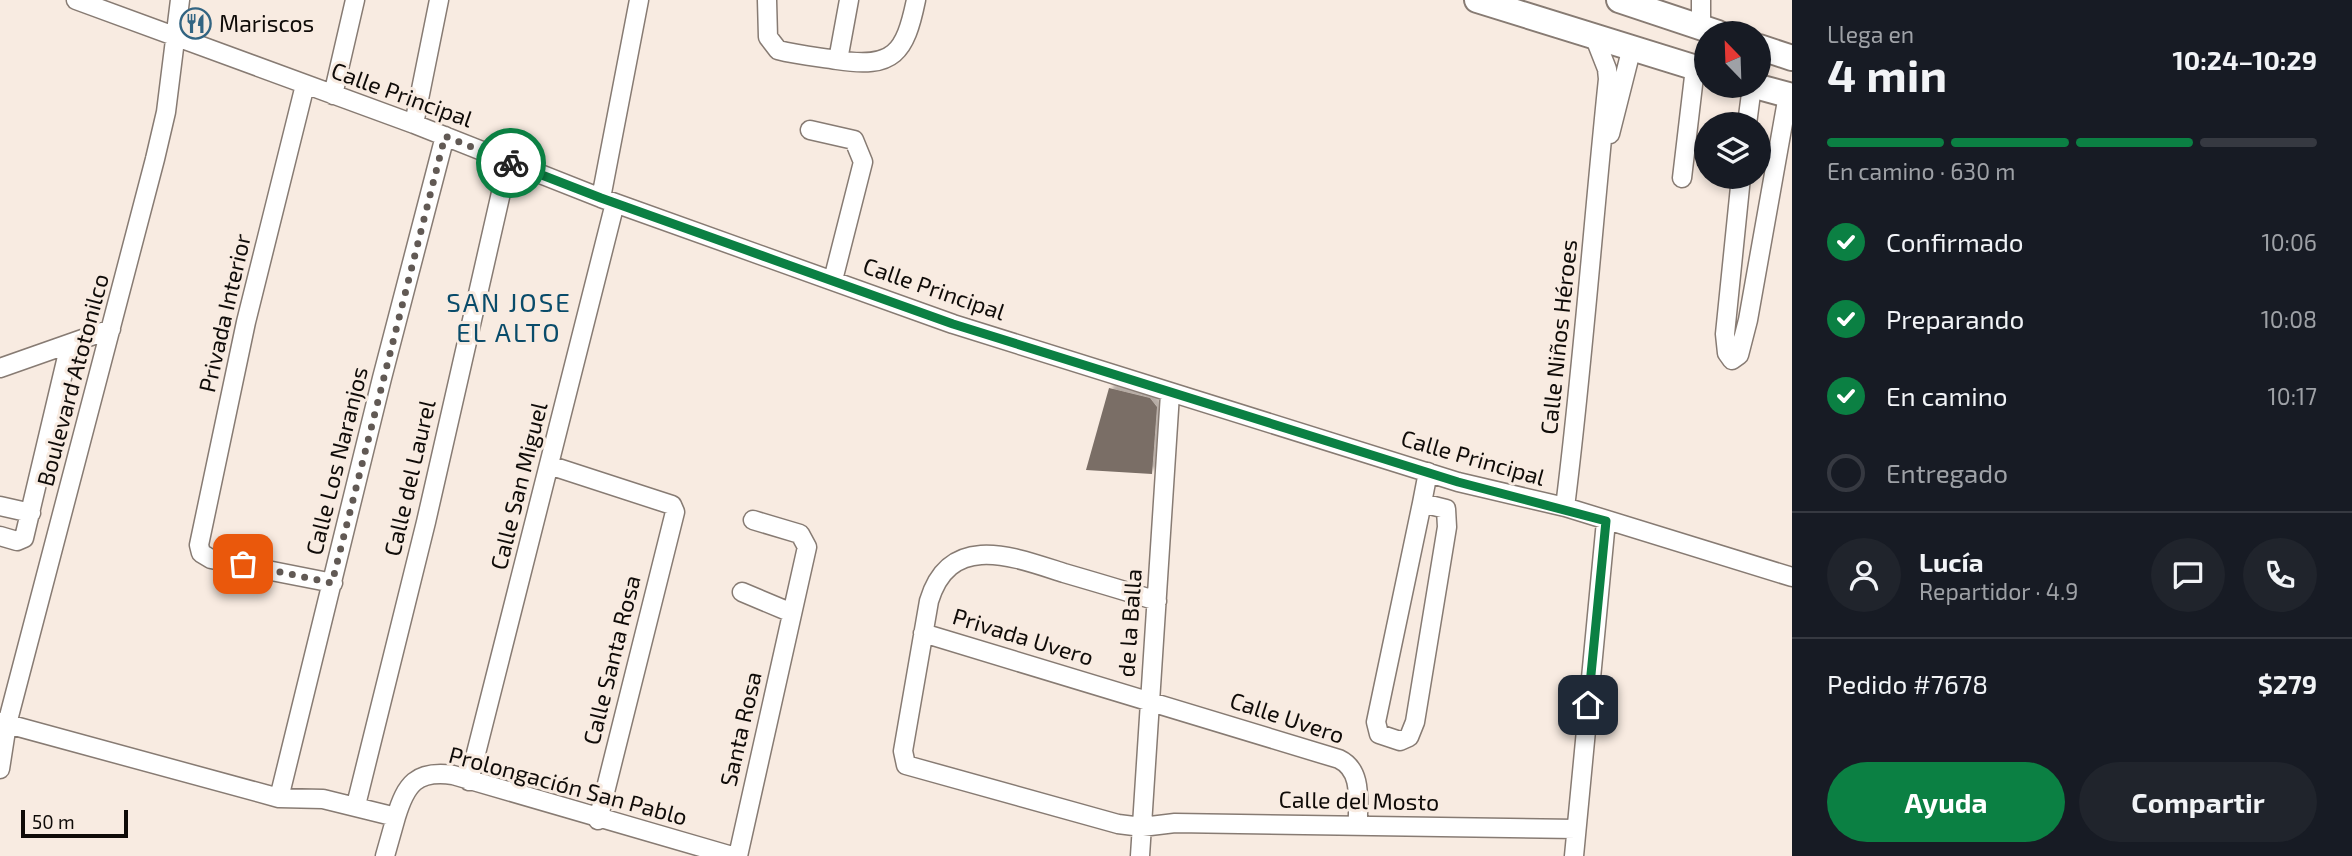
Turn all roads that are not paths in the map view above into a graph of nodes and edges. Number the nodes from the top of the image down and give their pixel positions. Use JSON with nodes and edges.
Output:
{"nodes":[{"id":1,"x":75,"y":0,"type":"edge"},
{"id":2,"x":180,"y":0,"type":"edge"},
{"id":3,"x":355,"y":0,"type":"edge"},
{"id":4,"x":439,"y":0,"type":"edge"},
{"id":5,"x":639,"y":0,"type":"edge"},
{"id":6,"x":767,"y":0,"type":"edge"},
{"id":7,"x":849,"y":0,"type":"edge"},
{"id":8,"x":916,"y":0,"type":"edge"},
{"id":9,"x":1477,"y":0,"type":"edge"},
{"id":10,"x":1702,"y":0,"type":"edge"},
{"id":11,"x":1633,"y":2,"type":"edge"},
{"id":12,"x":1707,"y":21,"type":"edge"},
{"id":13,"x":1694,"y":24,"type":"edge"},
{"id":14,"x":1594,"y":36,"type":"junction"},
{"id":15,"x":176,"y":38,"type":"junction"},
{"id":16,"x":1632,"y":47,"type":"junction"},
{"id":17,"x":1771,"y":51,"type":"edge"},
{"id":18,"x":1792,"y":58,"type":"edge"},
{"id":19,"x":838,"y":60,"type":"junction"},
{"id":20,"x":1694,"y":68,"type":"edge"},
{"id":21,"x":305,"y":85,"type":"junction"},
{"id":22,"x":1771,"y":91,"type":"edge"},
{"id":23,"x":334,"y":95,"type":"junction"},
{"id":24,"x":1790,"y":96,"type":"edge"},
{"id":25,"x":1696,"y":98,"type":"edge"},
{"id":26,"x":414,"y":124,"type":"junction"},
{"id":27,"x":810,"y":130,"type":"dead end"},
{"id":28,"x":445,"y":136,"type":"junction"},
{"id":29,"x":508,"y":162,"type":"junction"},
{"id":30,"x":1599,"y":171,"type":"junction"},
{"id":31,"x":1682,"y":177,"type":"dead end"},
{"id":32,"x":1740,"y":189,"type":"edge"},
{"id":33,"x":608,"y":201,"type":"junction"},
{"id":34,"x":834,"y":280,"type":"junction"},
{"id":35,"x":111,"y":329,"type":"junction"},
{"id":36,"x":70,"y":344,"type":"junction"},
{"id":37,"x":0,"y":368,"type":"edge"},
{"id":38,"x":1170,"y":394,"type":"junction"},
{"id":39,"x":550,"y":465,"type":"junction"},
{"id":40,"x":1428,"y":472,"type":"junction"},
{"id":41,"x":1422,"y":503,"type":"junction"},
{"id":42,"x":0,"y":506,"type":"edge"},
{"id":43,"x":1565,"y":507,"type":"junction"},
{"id":44,"x":753,"y":520,"type":"dead end"},
{"id":45,"x":29,"y":521,"type":"junction"},
{"id":46,"x":1606,"y":521,"type":"junction"},
{"id":47,"x":0,"y":536,"type":"edge"},
{"id":48,"x":56,"y":538,"type":"junction"},
{"id":49,"x":1792,"y":577,"type":"edge"},
{"id":50,"x":332,"y":583,"type":"junction"},
{"id":51,"x":742,"y":592,"type":"dead end"},
{"id":52,"x":1157,"y":601,"type":"junction"},
{"id":53,"x":792,"y":612,"type":"junction"},
{"id":54,"x":923,"y":633,"type":"junction"},
{"id":55,"x":1149,"y":701,"type":"junction"},
{"id":56,"x":4,"y":723,"type":"edge"},
{"id":57,"x":0,"y":769,"type":"edge"},
{"id":58,"x":469,"y":782,"type":"junction"},
{"id":59,"x":279,"y":798,"type":"junction"},
{"id":60,"x":356,"y":805,"type":"junction"},
{"id":61,"x":396,"y":817,"type":"junction"},
{"id":62,"x":598,"y":820,"type":"junction"},
{"id":63,"x":1358,"y":826,"type":"junction"},
{"id":64,"x":1142,"y":828,"type":"junction"},
{"id":65,"x":1576,"y":829,"type":"junction"},
{"id":66,"x":385,"y":856,"type":"edge"},
{"id":67,"x":732,"y":856,"type":"edge"},
{"id":68,"x":738,"y":856,"type":"edge"},
{"id":69,"x":1140,"y":856,"type":"edge"},
{"id":70,"x":1574,"y":856,"type":"edge"}],
"edges":[{"from":1,"to":15,"type":"street","name":"Calle Principal"},
{"from":2,"to":15,"type":"street","name":"Boulevard Atotonilco"},
{"from":3,"to":23,"type":"street"},
{"from":4,"to":26,"type":"street"},
{"from":5,"to":33,"type":"street","name":"Calle San Miguel"},
{"from":6,"to":19,"type":"street"},
{"from":7,"to":19,"type":"street"},
{"from":8,"to":19,"type":"street"},
{"from":9,"to":14,"type":"highway"},
{"from":10,"to":12,"type":"street"},
{"from":11,"to":13,"type":"highway"},
{"from":14,"to":16,"type":"highway"},
{"from":14,"to":30,"type":"street","name":"Calle Niños Héroes"},
{"from":15,"to":21,"type":"street","name":"Calle Principal"},
{"from":15,"to":35,"type":"street","name":"Boulevard Atotonilco"},
{"from":16,"to":20,"type":"highway"},
{"from":16,"to":30,"type":"street","name":"Calle Niños Héroes"},
{"from":17,"to":18,"type":"highway"},
{"from":21,"to":23,"type":"street","name":"Calle Principal"},
{"from":21,"to":50,"type":"street","name":"Privada Interior"},
{"from":22,"to":24,"type":"highway"},
{"from":23,"to":26,"type":"street","name":"Calle Principal"},
{"from":24,"to":32,"type":"street"},
{"from":25,"to":31,"type":"street"},
{"from":26,"to":28,"type":"street","name":"Calle Principal"},
{"from":27,"to":34,"type":"street"},
{"from":28,"to":29,"type":"street","name":"Calle Principal"},
{"from":28,"to":50,"type":"street","name":"Calle Los Naranjos"},
{"from":29,"to":33,"type":"street","name":"Calle Principal"},
{"from":29,"to":60,"type":"street","name":"Calle del Laurel"},
{"from":30,"to":43,"type":"street","name":"Calle Niños Héroes"},
{"from":33,"to":34,"type":"street","name":"Calle Principal"},
{"from":33,"to":39,"type":"street","name":"Calle San Miguel"},
{"from":34,"to":38,"type":"street","name":"Calle Principal"},
{"from":35,"to":36,"type":"street"},
{"from":35,"to":48,"type":"street","name":"Boulevard Atotonilco"},
{"from":36,"to":37,"type":"street"},
{"from":36,"to":45,"type":"street"},
{"from":38,"to":40,"type":"street","name":"Calle Principal"},
{"from":38,"to":52,"type":"street","name":"de la Balla"},
{"from":39,"to":58,"type":"street","name":"Calle San Miguel"},
{"from":39,"to":62,"type":"street","name":"Calle Santa Rosa"},
{"from":40,"to":41,"type":"street"},
{"from":40,"to":43,"type":"street","name":"Calle Principal"},
{"from":41,"to":41,"type":"street"},
{"from":42,"to":45,"type":"street"},
{"from":43,"to":46,"type":"street","name":"Calle Principal"},
{"from":44,"to":53,"type":"street","name":"Santa Rosa"},
{"from":45,"to":47,"type":"street"},
{"from":45,"to":48,"type":"street"},
{"from":46,"to":49,"type":"street","name":"Calle Principal"},
{"from":46,"to":65,"type":"street"},
{"from":48,"to":56,"type":"street","name":"Boulevard Atotonilco"},
{"from":50,"to":59,"type":"street","name":"Calle Los Naranjos"},
{"from":51,"to":53,"type":"street"},
{"from":52,"to":54,"type":"street"},
{"from":52,"to":55,"type":"street","name":"de la Balla"},
{"from":53,"to":68,"type":"street","name":"Santa Rosa"},
{"from":54,"to":55,"type":"street","name":"Privada Uvero"},
{"from":54,"to":64,"type":"street","name":"Calle del Mosto"},
{"from":55,"to":63,"type":"street","name":"Calle Uvero"},
{"from":55,"to":64,"type":"street","name":"de la Balla"},
{"from":56,"to":57,"type":"street","name":"Boulevard Atotonilco"},
{"from":56,"to":59,"type":"street"},
{"from":58,"to":61,"type":"street","name":"Prolongación San Pablo"},
{"from":58,"to":62,"type":"street","name":"Prolongación San Pablo"},
{"from":59,"to":60,"type":"street"},
{"from":60,"to":61,"type":"street"},
{"from":61,"to":66,"type":"street","name":"Prolongación San Pablo"},
{"from":62,"to":67,"type":"street","name":"Prolongación San Pablo"},
{"from":63,"to":64,"type":"street","name":"Calle del Mosto"},
{"from":63,"to":65,"type":"street","name":"Calle del Mosto"},
{"from":64,"to":69,"type":"street","name":"de la Balla"},
{"from":65,"to":70,"type":"street"}]}
